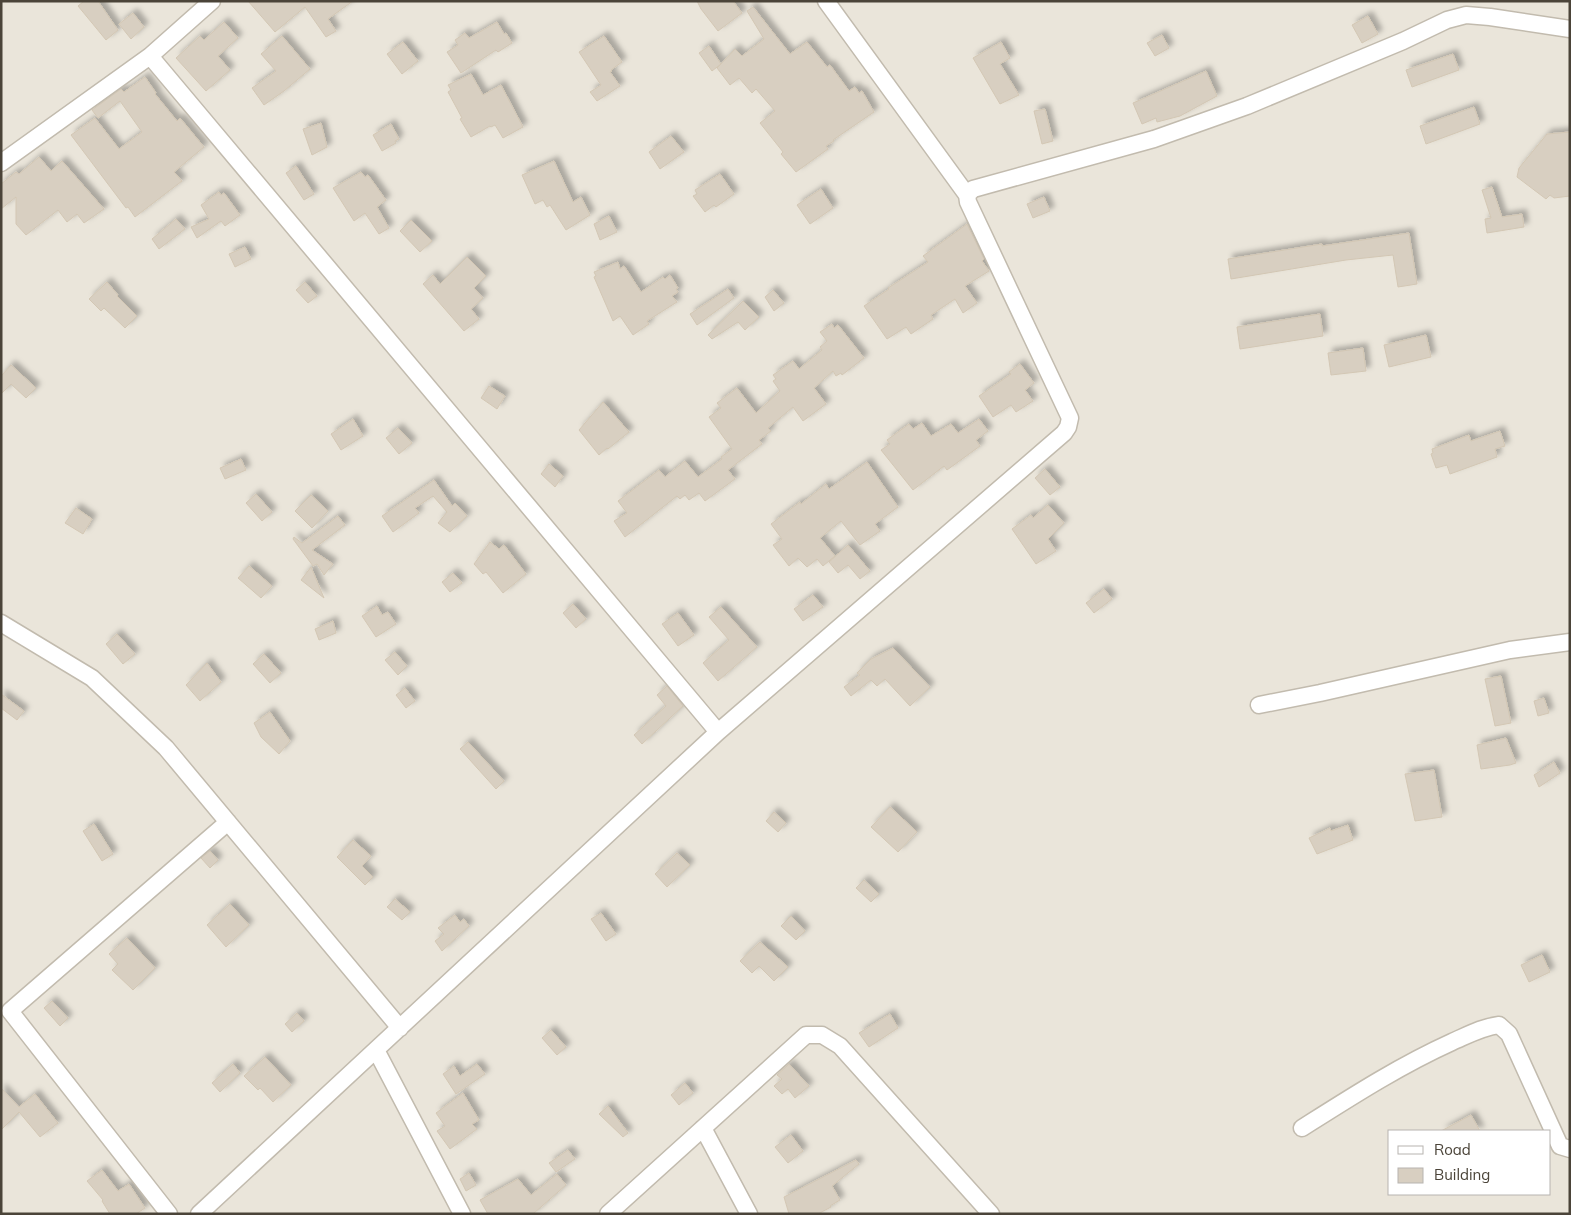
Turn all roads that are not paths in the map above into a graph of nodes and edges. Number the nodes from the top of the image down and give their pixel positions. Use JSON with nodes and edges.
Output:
{"nodes":[{"id":1,"x":212,"y":1,"type":"edge"},
{"id":2,"x":826,"y":1,"type":"edge"},
{"id":3,"x":1570,"y":29,"type":"edge"},
{"id":4,"x":150,"y":56,"type":"junction"},
{"id":5,"x":1,"y":163,"type":"edge"},
{"id":6,"x":967,"y":195,"type":"junction"},
{"id":7,"x":1,"y":623,"type":"edge"},
{"id":8,"x":1570,"y":642,"type":"edge"},
{"id":9,"x":1259,"y":705,"type":"dead end"},
{"id":10,"x":718,"y":732,"type":"junction"},
{"id":11,"x":228,"y":822,"type":"junction"},
{"id":12,"x":400,"y":1028,"type":"junction"},
{"id":13,"x":376,"y":1050,"type":"junction"},
{"id":14,"x":703,"y":1128,"type":"junction"},
{"id":15,"x":1302,"y":1128,"type":"dead end"},
{"id":16,"x":1570,"y":1149,"type":"edge"},
{"id":17,"x":169,"y":1214,"type":"edge"},
{"id":18,"x":199,"y":1214,"type":"edge"},
{"id":19,"x":462,"y":1214,"type":"edge"},
{"id":20,"x":608,"y":1214,"type":"edge"},
{"id":21,"x":749,"y":1214,"type":"edge"},
{"id":22,"x":991,"y":1214,"type":"edge"}],
"edges":[{"from":1,"to":4,"type":"street"},
{"from":2,"to":6,"type":"street"},
{"from":3,"to":6,"type":"street"},
{"from":4,"to":5,"type":"street"},
{"from":4,"to":10,"type":"street"},
{"from":6,"to":10,"type":"street"},
{"from":7,"to":11,"type":"street"},
{"from":8,"to":9,"type":"street"},
{"from":10,"to":12,"type":"street"},
{"from":11,"to":12,"type":"street"},
{"from":11,"to":17,"type":"street"},
{"from":12,"to":13,"type":"street"},
{"from":13,"to":18,"type":"street"},
{"from":13,"to":19,"type":"street"},
{"from":14,"to":20,"type":"street"},
{"from":14,"to":21,"type":"street"},
{"from":14,"to":22,"type":"street"},
{"from":15,"to":16,"type":"street"}]}
